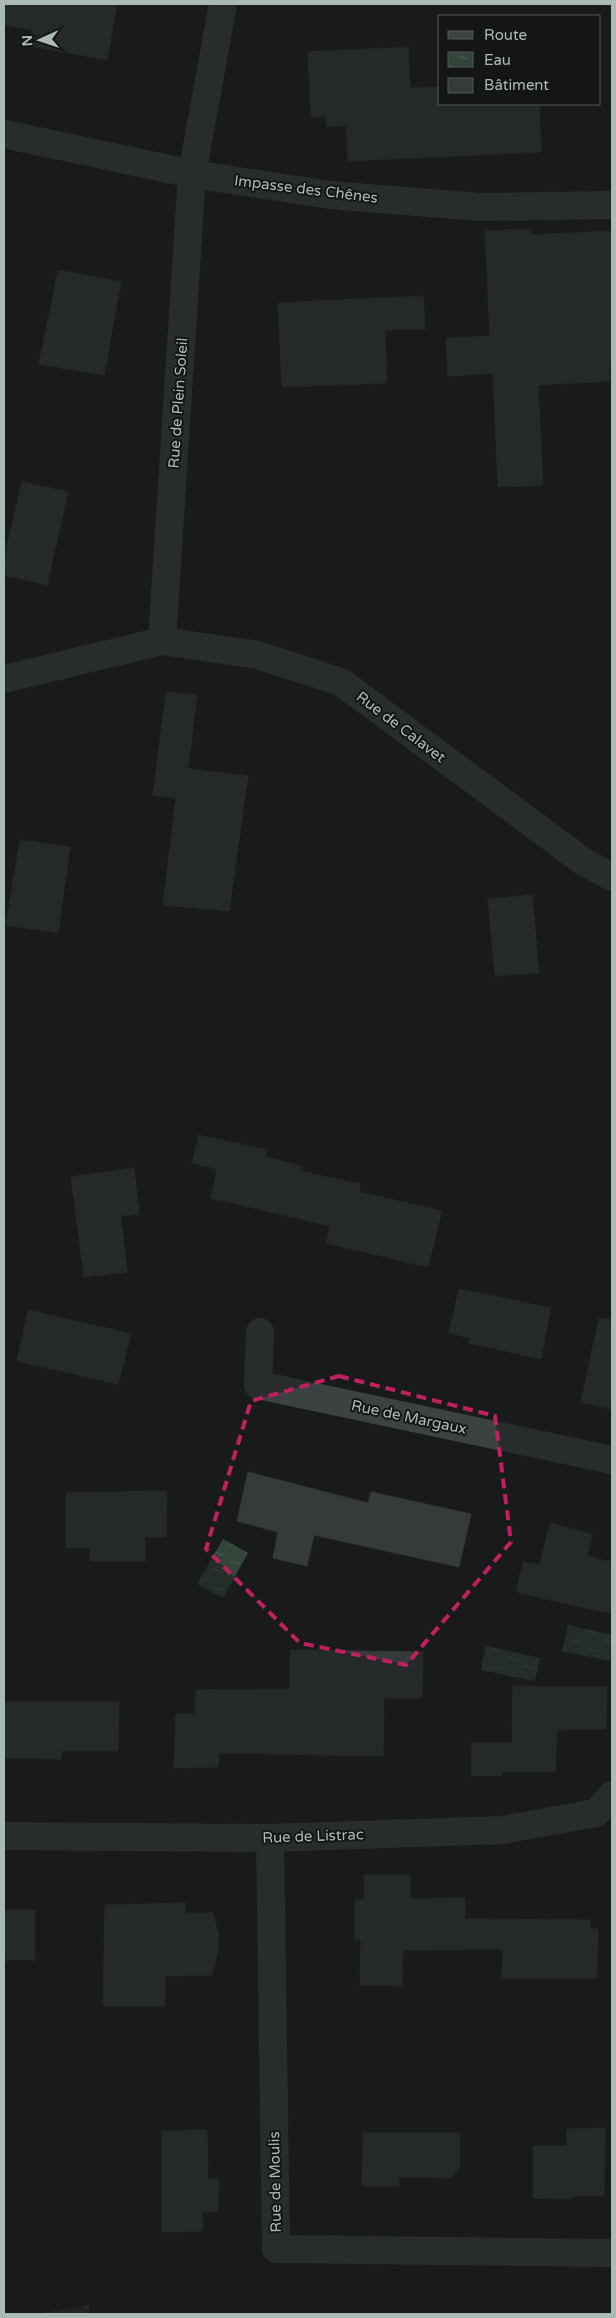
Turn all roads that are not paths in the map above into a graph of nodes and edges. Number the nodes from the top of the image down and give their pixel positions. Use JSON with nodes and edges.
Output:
{"nodes":[{"id":1,"x":222,"y":4,"type":"edge"},
{"id":2,"x":4,"y":134,"type":"edge"},
{"id":3,"x":192,"y":174,"type":"junction"},
{"id":4,"x":612,"y":205,"type":"edge"},
{"id":5,"x":162,"y":641,"type":"junction"},
{"id":6,"x":4,"y":679,"type":"edge"},
{"id":7,"x":612,"y":877,"type":"edge"},
{"id":8,"x":260,"y":1332,"type":"dead end"},
{"id":9,"x":612,"y":1460,"type":"edge"},
{"id":10,"x":612,"y":1795,"type":"edge"},
{"id":11,"x":4,"y":1836,"type":"edge"},
{"id":12,"x":270,"y":1838,"type":"junction"},
{"id":13,"x":612,"y":2252,"type":"edge"}],
"edges":[{"from":1,"to":3,"type":"street","name":"Rue de Plein Soleil"},
{"from":2,"to":3,"type":"street","name":"Impasse des Chênes"},
{"from":3,"to":4,"type":"street","name":"Impasse des Chênes"},
{"from":3,"to":5,"type":"street","name":"Rue de Plein Soleil"},
{"from":5,"to":6,"type":"street"},
{"from":5,"to":7,"type":"street","name":"Rue de Calavet"},
{"from":8,"to":9,"type":"street","name":"Rue de Margaux"},
{"from":10,"to":12,"type":"street","name":"Rue de Listrac"},
{"from":11,"to":12,"type":"street","name":"Rue de Listrac"},
{"from":12,"to":13,"type":"street","name":"Rue de Moulis"}]}
